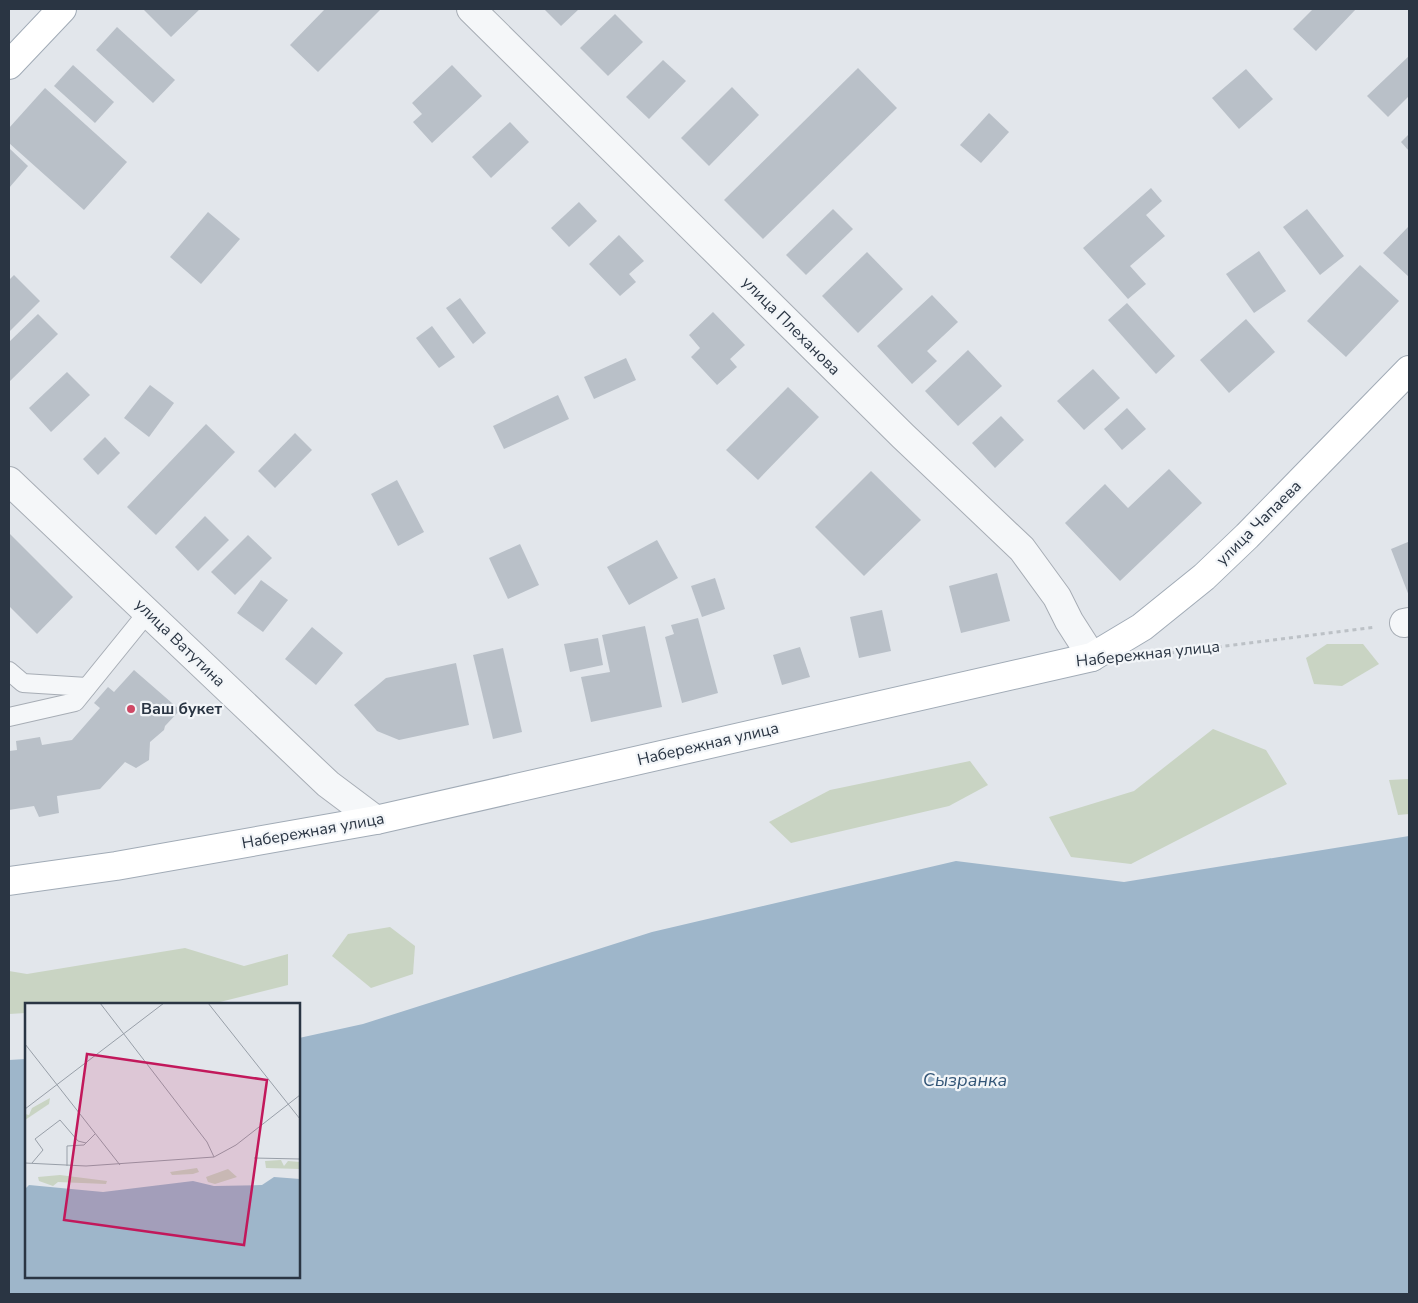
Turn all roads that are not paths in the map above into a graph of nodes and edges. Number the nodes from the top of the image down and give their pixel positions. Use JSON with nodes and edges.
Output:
{"nodes":[{"id":1,"x":62,"y":9,"type":"edge"},
{"id":2,"x":471,"y":9,"type":"edge"},
{"id":3,"x":9,"y":65,"type":"edge"},
{"id":4,"x":1409,"y":370,"type":"edge"},
{"id":5,"x":9,"y":481,"type":"edge"},
{"id":6,"x":146,"y":610,"type":"junction"},
{"id":7,"x":1092,"y":657,"type":"junction"},
{"id":8,"x":9,"y":671,"type":"edge"},
{"id":9,"x":87,"y":687,"type":"junction"},
{"id":10,"x":9,"y":717,"type":"edge"},
{"id":11,"x":376,"y":820,"type":"junction"},
{"id":12,"x":9,"y":881,"type":"edge"}],
"edges":[{"from":1,"to":3,"type":"main road"},
{"from":2,"to":7,"type":"street","name":"улица Плеханова"},
{"from":4,"to":7,"type":"main road","name":"улица Чапаева"},
{"from":5,"to":6,"type":"street","name":"улица Ватутина"},
{"from":6,"to":9,"type":"lane"},
{"from":6,"to":11,"type":"street","name":"улица Ватутина"},
{"from":7,"to":11,"type":"main road","name":"Набережная улица"},
{"from":8,"to":9,"type":"lane"},
{"from":9,"to":10,"type":"lane"},
{"from":11,"to":12,"type":"main road","name":"Набережная улица"}]}
